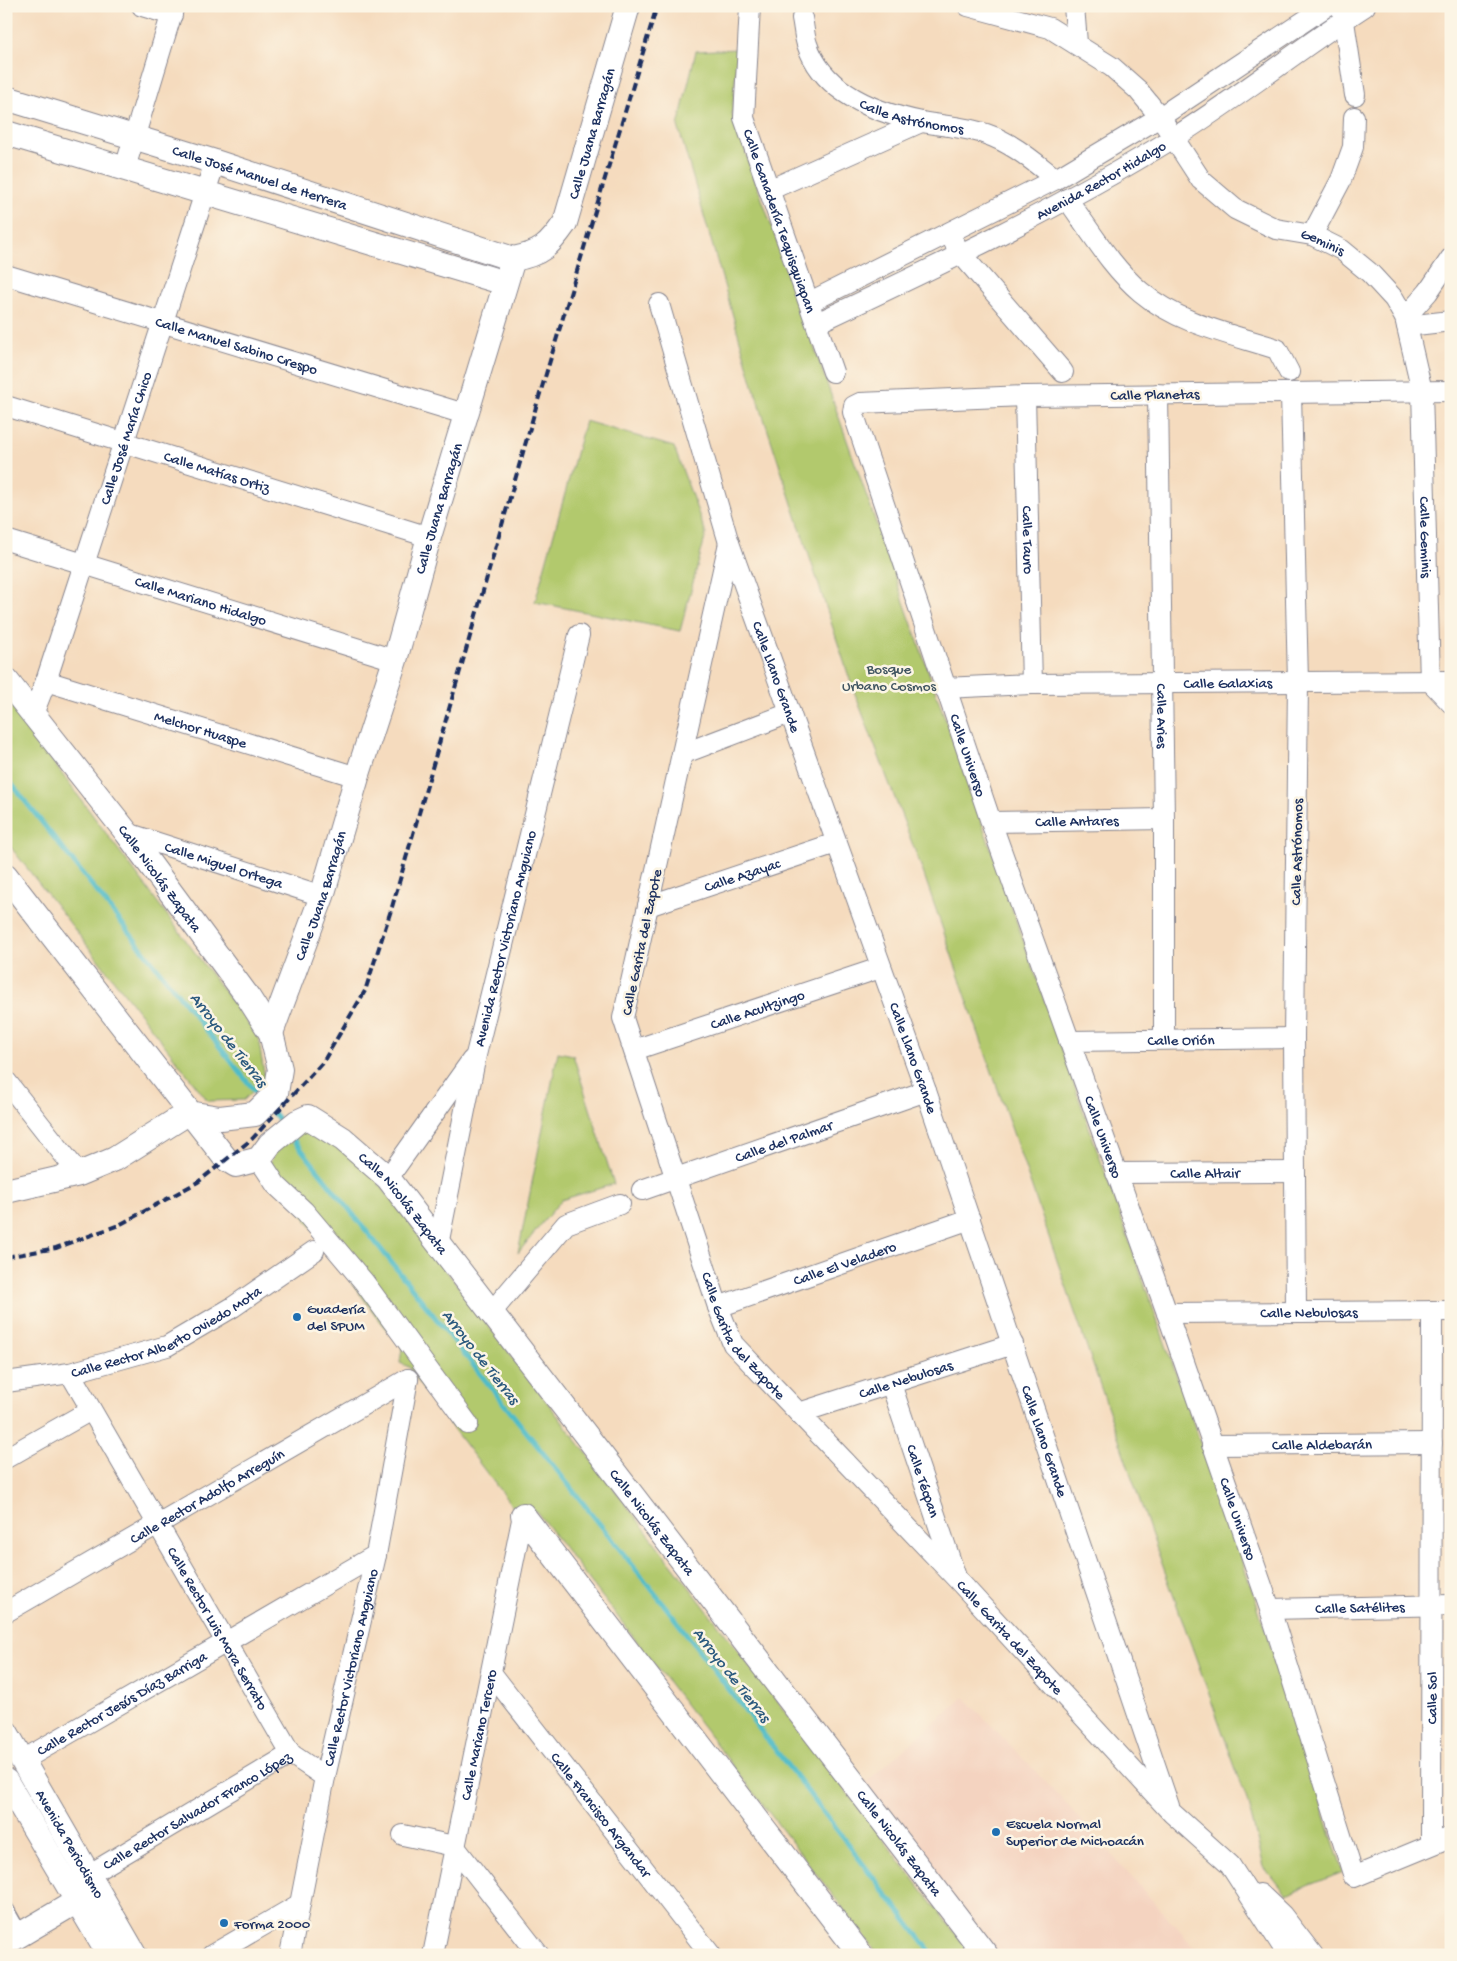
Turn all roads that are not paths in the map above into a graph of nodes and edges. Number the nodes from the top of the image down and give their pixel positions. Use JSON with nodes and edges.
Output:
{"nodes":[{"id":1,"x":142,"y":6,"type":"edge"},
{"id":2,"x":628,"y":6,"type":"edge"},
{"id":3,"x":750,"y":6,"type":"edge"},
{"id":4,"x":968,"y":6,"type":"edge"},
{"id":5,"x":1074,"y":6,"type":"edge"},
{"id":6,"x":1327,"y":6,"type":"edge"},
{"id":7,"x":1365,"y":6,"type":"edge"},
{"id":8,"x":173,"y":11,"type":"edge"},
{"id":9,"x":1342,"y":13,"type":"edge"},
{"id":10,"x":802,"y":18,"type":"dead end"},
{"id":11,"x":1077,"y":43,"type":"junction"},
{"id":12,"x":1355,"y":95,"type":"dead end"},
{"id":13,"x":6,"y":98,"type":"edge"},
{"id":14,"x":1160,"y":117,"type":"junction"},
{"id":15,"x":1354,"y":117,"type":"dead end"},
{"id":16,"x":920,"y":122,"type":"junction"},
{"id":17,"x":6,"y":133,"type":"edge"},
{"id":18,"x":134,"y":137,"type":"junction"},
{"id":19,"x":1173,"y":138,"type":"junction"},
{"id":20,"x":215,"y":162,"type":"junction"},
{"id":21,"x":125,"y":168,"type":"junction"},
{"id":22,"x":1056,"y":179,"type":"junction"},
{"id":23,"x":769,"y":190,"type":"junction"},
{"id":24,"x":204,"y":192,"type":"junction"},
{"id":25,"x":1067,"y":199,"type":"junction"},
{"id":26,"x":950,"y":233,"type":"junction"},
{"id":27,"x":1312,"y":235,"type":"junction"},
{"id":28,"x":962,"y":255,"type":"junction"},
{"id":29,"x":1451,"y":258,"type":"edge"},
{"id":30,"x":513,"y":260,"type":"junction"},
{"id":31,"x":6,"y":275,"type":"edge"},
{"id":32,"x":505,"y":282,"type":"junction"},
{"id":33,"x":810,"y":302,"type":"junction"},
{"id":34,"x":659,"y":304,"type":"dead end"},
{"id":35,"x":162,"y":322,"type":"junction"},
{"id":36,"x":1406,"y":322,"type":"junction"},
{"id":37,"x":1451,"y":322,"type":"edge"},
{"id":38,"x":816,"y":323,"type":"junction"},
{"id":39,"x":833,"y":372,"type":"dead end"},
{"id":40,"x":1063,"y":372,"type":"dead end"},
{"id":41,"x":1289,"y":372,"type":"dead end"},
{"id":42,"x":1422,"y":391,"type":"junction"},
{"id":43,"x":1451,"y":391,"type":"edge"},
{"id":44,"x":1291,"y":393,"type":"junction"},
{"id":45,"x":1158,"y":394,"type":"junction"},
{"id":46,"x":1025,"y":396,"type":"junction"},
{"id":47,"x":860,"y":403,"type":"joint"},
{"id":48,"x":6,"y":406,"type":"edge"},
{"id":49,"x":468,"y":414,"type":"junction"},
{"id":50,"x":123,"y":443,"type":"junction"},
{"id":51,"x":429,"y":537,"type":"junction"},
{"id":52,"x":6,"y":540,"type":"edge"},
{"id":53,"x":729,"y":543,"type":"junction"},
{"id":54,"x":84,"y":564,"type":"junction"},
{"id":55,"x":578,"y":635,"type":"dead end"},
{"id":56,"x":395,"y":660,"type":"junction"},
{"id":57,"x":6,"y":680,"type":"edge"},
{"id":58,"x":46,"y":681,"type":"junction"},
{"id":59,"x":1430,"y":681,"type":"junction"},
{"id":60,"x":1451,"y":681,"type":"edge"},
{"id":61,"x":1298,"y":682,"type":"junction"},
{"id":62,"x":1032,"y":684,"type":"junction"},
{"id":63,"x":1163,"y":684,"type":"junction"},
{"id":64,"x":944,"y":688,"type":"junction"},
{"id":65,"x":1451,"y":703,"type":"edge"},
{"id":66,"x":790,"y":713,"type":"junction"},
{"id":67,"x":33,"y":714,"type":"junction"},
{"id":68,"x":682,"y":754,"type":"junction"},
{"id":69,"x":357,"y":777,"type":"junction"},
{"id":70,"x":1164,"y":819,"type":"junction"},
{"id":71,"x":991,"y":822,"type":"junction"},
{"id":72,"x":127,"y":833,"type":"junction"},
{"id":73,"x":836,"y":843,"type":"junction"},
{"id":74,"x":6,"y":876,"type":"edge"},
{"id":75,"x":322,"y":896,"type":"junction"},
{"id":76,"x":648,"y":906,"type":"junction"},
{"id":77,"x":880,"y":968,"type":"junction"},
{"id":78,"x":271,"y":1033,"type":"junction"},
{"id":79,"x":1164,"y":1038,"type":"junction"},
{"id":80,"x":1294,"y":1038,"type":"junction"},
{"id":81,"x":1069,"y":1040,"type":"junction"},
{"id":82,"x":634,"y":1050,"type":"junction"},
{"id":83,"x":476,"y":1055,"type":"junction"},
{"id":84,"x":6,"y":1081,"type":"edge"},
{"id":85,"x":926,"y":1092,"type":"junction"},
{"id":86,"x":188,"y":1112,"type":"junction"},
{"id":87,"x":265,"y":1152,"type":"junction"},
{"id":88,"x":1294,"y":1172,"type":"junction"},
{"id":89,"x":1116,"y":1173,"type":"junction"},
{"id":90,"x":79,"y":1174,"type":"junction"},
{"id":91,"x":388,"y":1178,"type":"junction"},
{"id":92,"x":675,"y":1179,"type":"junction"},
{"id":93,"x":642,"y":1190,"type":"dead end"},
{"id":94,"x":6,"y":1191,"type":"edge"},
{"id":95,"x":620,"y":1204,"type":"dead end"},
{"id":96,"x":970,"y":1219,"type":"junction"},
{"id":97,"x":438,"y":1244,"type":"junction"},
{"id":98,"x":314,"y":1251,"type":"dead end"},
{"id":99,"x":718,"y":1307,"type":"junction"},
{"id":100,"x":1296,"y":1311,"type":"junction"},
{"id":101,"x":1441,"y":1311,"type":"edge"},
{"id":102,"x":1167,"y":1312,"type":"junction"},
{"id":103,"x":490,"y":1314,"type":"junction"},
{"id":104,"x":1013,"y":1344,"type":"junction"},
{"id":105,"x":70,"y":1373,"type":"junction"},
{"id":106,"x":408,"y":1379,"type":"joint"},
{"id":107,"x":6,"y":1382,"type":"edge"},
{"id":108,"x":891,"y":1384,"type":"junction"},
{"id":109,"x":91,"y":1410,"type":"junction"},
{"id":110,"x":799,"y":1414,"type":"junction"},
{"id":111,"x":468,"y":1424,"type":"dead end"},
{"id":112,"x":1432,"y":1443,"type":"junction"},
{"id":113,"x":1212,"y":1445,"type":"junction"},
{"id":114,"x":6,"y":1458,"type":"edge"},
{"id":115,"x":524,"y":1514,"type":"joint"},
{"id":116,"x":158,"y":1525,"type":"junction"},
{"id":117,"x":376,"y":1555,"type":"junction"},
{"id":118,"x":957,"y":1580,"type":"junction"},
{"id":119,"x":1441,"y":1605,"type":"edge"},
{"id":120,"x":1270,"y":1609,"type":"junction"},
{"id":121,"x":6,"y":1612,"type":"edge"},
{"id":122,"x":226,"y":1641,"type":"junction"},
{"id":123,"x":492,"y":1674,"type":"junction"},
{"id":124,"x":6,"y":1732,"type":"edge"},
{"id":125,"x":291,"y":1754,"type":"junction"},
{"id":126,"x":23,"y":1760,"type":"junction"},
{"id":127,"x":324,"y":1777,"type":"junction"},
{"id":128,"x":6,"y":1781,"type":"edge"},
{"id":129,"x":12,"y":1806,"type":"edge"},
{"id":130,"x":1172,"y":1812,"type":"junction"},
{"id":131,"x":402,"y":1835,"type":"dead end"},
{"id":132,"x":1451,"y":1837,"type":"edge"},
{"id":133,"x":1431,"y":1844,"type":"junction"},
{"id":134,"x":454,"y":1846,"type":"junction"},
{"id":135,"x":1230,"y":1865,"type":"junction"},
{"id":136,"x":83,"y":1888,"type":"junction"},
{"id":137,"x":300,"y":1904,"type":"junction"},
{"id":138,"x":6,"y":1910,"type":"edge"},
{"id":139,"x":13,"y":1939,"type":"edge"},
{"id":140,"x":108,"y":1955,"type":"edge"},
{"id":141,"x":135,"y":1955,"type":"edge"},
{"id":142,"x":212,"y":1955,"type":"edge"},
{"id":143,"x":290,"y":1955,"type":"edge"},
{"id":144,"x":433,"y":1955,"type":"edge"},
{"id":145,"x":539,"y":1955,"type":"edge"},
{"id":146,"x":711,"y":1955,"type":"edge"},
{"id":147,"x":861,"y":1955,"type":"edge"},
{"id":148,"x":986,"y":1955,"type":"edge"},
{"id":149,"x":1288,"y":1955,"type":"edge"},
{"id":150,"x":1313,"y":1955,"type":"edge"}],
"edges":[{"from":1,"to":8,"type":"street"},
{"from":2,"to":30,"type":"street","name":"Calle Juana Barragán"},
{"from":3,"to":23,"type":"street","name":"Calle Ganadería Tequisquiapan"},
{"from":4,"to":11,"type":"street","name":"Geminis"},
{"from":5,"to":11,"type":"street"},
{"from":6,"to":14,"type":"street","name":"Avenida Rector Hidalgo"},
{"from":7,"to":9,"type":"street","name":"Avenida Rector Hidalgo"},
{"from":8,"to":18,"type":"street"},
{"from":9,"to":12,"type":"street"},
{"from":9,"to":19,"type":"street","name":"Avenida Rector Hidalgo"},
{"from":10,"to":16,"type":"street","name":"Calle Astrónomos"},
{"from":11,"to":14,"type":"street","name":"Geminis"},
{"from":13,"to":18,"type":"street","name":"Calle José Manuel de Herrera"},
{"from":14,"to":19,"type":"street","name":"Geminis"},
{"from":14,"to":22,"type":"street","name":"Avenida Rector Hidalgo"},
{"from":15,"to":27,"type":"street"},
{"from":16,"to":22,"type":"street","name":"Calle Astrónomos"},
{"from":16,"to":23,"type":"street"},
{"from":17,"to":21,"type":"street","name":"Calle José Manuel de Herrera"},
{"from":18,"to":20,"type":"street","name":"Calle José Manuel de Herrera"},
{"from":18,"to":21,"type":"street"},
{"from":19,"to":25,"type":"street","name":"Avenida Rector Hidalgo"},
{"from":19,"to":27,"type":"street","name":"Geminis"},
{"from":20,"to":24,"type":"street","name":"Calle José María Chico"},
{"from":20,"to":30,"type":"street","name":"Calle José Manuel de Herrera"},
{"from":21,"to":24,"type":"street","name":"Calle José Manuel de Herrera"},
{"from":22,"to":26,"type":"street","name":"Avenida Rector Hidalgo"},
{"from":23,"to":33,"type":"street","name":"Calle Ganadería Tequisquiapan"},
{"from":24,"to":32,"type":"street","name":"Calle José Manuel de Herrera"},
{"from":24,"to":35,"type":"street","name":"Calle José María Chico"},
{"from":25,"to":28,"type":"street","name":"Avenida Rector Hidalgo"},
{"from":25,"to":41,"type":"street"},
{"from":26,"to":28,"type":"street"},
{"from":26,"to":33,"type":"street","name":"Avenida Rector Hidalgo"},
{"from":27,"to":36,"type":"street","name":"Geminis"},
{"from":28,"to":38,"type":"street","name":"Avenida Rector Hidalgo"},
{"from":28,"to":40,"type":"street"},
{"from":29,"to":36,"type":"street"},
{"from":30,"to":32,"type":"street","name":"Calle Juana Barragán"},
{"from":31,"to":35,"type":"street","name":"Calle Manuel Sabino Crespo"},
{"from":32,"to":49,"type":"street","name":"Calle Juana Barragán"},
{"from":33,"to":38,"type":"street","name":"Calle Ganadería Tequisquiapan"},
{"from":34,"to":53,"type":"street","name":"Calle Llano Grande"},
{"from":35,"to":49,"type":"street","name":"Calle Manuel Sabino Crespo"},
{"from":35,"to":50,"type":"street","name":"Calle José María Chico"},
{"from":36,"to":37,"type":"street"},
{"from":36,"to":42,"type":"street","name":"Geminis"},
{"from":38,"to":39,"type":"street","name":"Calle Ganadería Tequisquiapan"},
{"from":42,"to":43,"type":"street","name":"Calle Planetas"},
{"from":42,"to":44,"type":"street","name":"Calle Planetas"},
{"from":42,"to":59,"type":"street","name":"Calle Geminis"},
{"from":44,"to":45,"type":"street","name":"Calle Planetas"},
{"from":44,"to":61,"type":"street","name":"Calle Astrónomos"},
{"from":45,"to":46,"type":"street","name":"Calle Planetas"},
{"from":45,"to":63,"type":"street","name":"Calle Aries"},
{"from":46,"to":47,"type":"street","name":"Calle Planetas"},
{"from":46,"to":62,"type":"street","name":"Calle Tauro"},
{"from":47,"to":64,"type":"street","name":"Calle Universo"},
{"from":48,"to":50,"type":"street","name":"Calle Matías Ortiz"},
{"from":49,"to":51,"type":"street","name":"Calle Juana Barragán"},
{"from":50,"to":51,"type":"street","name":"Calle Matías Ortiz"},
{"from":50,"to":54,"type":"street","name":"Calle José María Chico"},
{"from":51,"to":56,"type":"street","name":"Calle Juana Barragán"},
{"from":52,"to":54,"type":"street","name":"Calle Mariano Hidalgo"},
{"from":53,"to":66,"type":"street","name":"Calle Llano Grande"},
{"from":53,"to":68,"type":"street","name":"Calle Garita del Zapote"},
{"from":54,"to":56,"type":"street","name":"Calle Mariano Hidalgo"},
{"from":54,"to":58,"type":"street","name":"Calle José María Chico"},
{"from":55,"to":83,"type":"street","name":"Avenida Rector Victoriano Anguiano"},
{"from":56,"to":69,"type":"street","name":"Calle Juana Barragán"},
{"from":57,"to":67,"type":"street","name":"Calle Nicolás Zapata"},
{"from":58,"to":67,"type":"street","name":"Calle José María Chico"},
{"from":58,"to":69,"type":"street","name":"Melchor Huaspe"},
{"from":59,"to":60,"type":"street","name":"Calle Galaxias"},
{"from":59,"to":61,"type":"street","name":"Calle Galaxias"},
{"from":59,"to":65,"type":"street"},
{"from":61,"to":63,"type":"street","name":"Calle Galaxias"},
{"from":61,"to":80,"type":"street","name":"Calle Astrónomos"},
{"from":62,"to":63,"type":"street","name":"Calle Galaxias"},
{"from":62,"to":64,"type":"street","name":"Calle Galaxias"},
{"from":63,"to":70,"type":"street","name":"Calle Aries"},
{"from":64,"to":71,"type":"street","name":"Calle Universo"},
{"from":66,"to":68,"type":"street"},
{"from":66,"to":73,"type":"street","name":"Calle Llano Grande"},
{"from":67,"to":72,"type":"street","name":"Calle Nicolás Zapata"},
{"from":68,"to":76,"type":"street","name":"Calle Garita del Zapote"},
{"from":69,"to":75,"type":"street","name":"Calle Juana Barragán"},
{"from":70,"to":71,"type":"street","name":"Calle Antares"},
{"from":70,"to":79,"type":"street","name":"Calle Aries"},
{"from":71,"to":81,"type":"street","name":"Calle Universo"},
{"from":72,"to":75,"type":"street","name":"Calle Miguel Ortega"},
{"from":72,"to":78,"type":"street","name":"Calle Nicolás Zapata"},
{"from":73,"to":76,"type":"street","name":"Calle Azayac"},
{"from":73,"to":77,"type":"street","name":"Calle Llano Grande"},
{"from":74,"to":86,"type":"street"},
{"from":75,"to":78,"type":"street","name":"Calle Juana Barragán"},
{"from":76,"to":82,"type":"street","name":"Calle Garita del Zapote"},
{"from":77,"to":82,"type":"street","name":"Calle Acultzingo"},
{"from":77,"to":85,"type":"street","name":"Calle Llano Grande"},
{"from":78,"to":86,"type":"street","name":"Calle Nicolás Zapata"},
{"from":79,"to":80,"type":"street","name":"Calle Orión"},
{"from":79,"to":81,"type":"street","name":"Calle Orión"},
{"from":80,"to":88,"type":"street","name":"Calle Astrónomos"},
{"from":81,"to":89,"type":"street","name":"Calle Universo"},
{"from":82,"to":92,"type":"street","name":"Calle Garita del Zapote"},
{"from":83,"to":91,"type":"street"},
{"from":83,"to":97,"type":"street","name":"Avenida Rector Victoriano Anguiano"},
{"from":84,"to":90,"type":"street"},
{"from":85,"to":92,"type":"street","name":"Calle del Palmar"},
{"from":85,"to":96,"type":"street","name":"Calle Llano Grande"},
{"from":86,"to":87,"type":"street"},
{"from":86,"to":90,"type":"street"},
{"from":87,"to":91,"type":"street","name":"Calle Nicolás Zapata"},
{"from":87,"to":111,"type":"street"},
{"from":88,"to":89,"type":"street","name":"Calle Altair"},
{"from":88,"to":100,"type":"street","name":"Calle Astrónomos"},
{"from":89,"to":102,"type":"street","name":"Calle Universo"},
{"from":90,"to":94,"type":"street"},
{"from":91,"to":97,"type":"street","name":"Calle Nicolás Zapata"},
{"from":92,"to":93,"type":"street","name":"Calle del Palmar"},
{"from":92,"to":99,"type":"street","name":"Calle Garita del Zapote"},
{"from":95,"to":103,"type":"street"},
{"from":96,"to":99,"type":"street","name":"Calle El Veladero"},
{"from":96,"to":104,"type":"street","name":"Calle Llano Grande"},
{"from":97,"to":103,"type":"street","name":"Calle Nicolás Zapata"},
{"from":98,"to":105,"type":"street","name":"Calle Rector Alberto Oviedo Mota"},
{"from":99,"to":110,"type":"street","name":"Calle Garita del Zapote"},
{"from":100,"to":101,"type":"street","name":"Calle Nebulosas"},
{"from":100,"to":102,"type":"street","name":"Calle Nebulosas"},
{"from":101,"to":112,"type":"street","name":"Calle Sol"},
{"from":102,"to":113,"type":"street","name":"Calle Universo"},
{"from":103,"to":148,"type":"street","name":"Calle Nicolás Zapata"},
{"from":104,"to":108,"type":"street","name":"Calle Nebulosas"},
{"from":104,"to":130,"type":"street","name":"Calle Llano Grande"},
{"from":105,"to":107,"type":"street","name":"Calle Rector Alberto Oviedo Mota"},
{"from":105,"to":109,"type":"street","name":"Calle Rector Luis Mora Serrato"},
{"from":106,"to":116,"type":"street","name":"Calle Rector Adolfo Arreguín"},
{"from":106,"to":117,"type":"street","name":"Calle Rector Victoriano Anguiano"},
{"from":108,"to":110,"type":"street","name":"Calle Nebulosas"},
{"from":108,"to":118,"type":"street","name":"Calle Técpan"},
{"from":109,"to":114,"type":"street"},
{"from":109,"to":116,"type":"street","name":"Calle Rector Luis Mora Serrato"},
{"from":110,"to":118,"type":"street","name":"Calle Garita del Zapote"},
{"from":112,"to":113,"type":"street","name":"Calle Aldebarán"},
{"from":112,"to":119,"type":"street","name":"Calle Sol"},
{"from":113,"to":120,"type":"street","name":"Calle Universo"},
{"from":115,"to":123,"type":"street","name":"Calle Mariano Tercero"},
{"from":115,"to":147,"type":"street"},
{"from":116,"to":121,"type":"street","name":"Calle Rector Adolfo Arreguín"},
{"from":116,"to":122,"type":"street","name":"Calle Rector Luis Mora Serrato"},
{"from":117,"to":122,"type":"street","name":"Calle Rector Jesús Díaz Barriga"},
{"from":117,"to":127,"type":"street","name":"Calle Rector Victoriano Anguiano"},
{"from":118,"to":130,"type":"street","name":"Calle Garita del Zapote"},
{"from":119,"to":120,"type":"street","name":"Calle Satélites"},
{"from":119,"to":133,"type":"street","name":"Calle Sol"},
{"from":120,"to":133,"type":"street","name":"Calle Universo"},
{"from":122,"to":125,"type":"street","name":"Calle Rector Luis Mora Serrato"},
{"from":122,"to":126,"type":"street","name":"Calle Rector Jesús Díaz Barriga"},
{"from":123,"to":134,"type":"street","name":"Calle Mariano Tercero"},
{"from":123,"to":146,"type":"street","name":"Calle Francisco Argandar"},
{"from":124,"to":126,"type":"street","name":"Avenida Periodismo"},
{"from":125,"to":127,"type":"street","name":"Calle Rector Salvador Franco López"},
{"from":125,"to":136,"type":"street","name":"Calle Rector Salvador Franco López"},
{"from":126,"to":136,"type":"street","name":"Avenida Periodismo"},
{"from":127,"to":137,"type":"street","name":"Calle Rector Victoriano Anguiano"},
{"from":128,"to":129,"type":"street","name":"Avenida Periodismo"},
{"from":129,"to":136,"type":"street","name":"Avenida Periodismo"},
{"from":130,"to":135,"type":"street","name":"Calle Garita del Zapote"},
{"from":131,"to":134,"type":"street"},
{"from":132,"to":133,"type":"street"},
{"from":134,"to":144,"type":"street","name":"Calle Mariano Tercero"},
{"from":134,"to":145,"type":"street"},
{"from":135,"to":149,"type":"street","name":"Calle Garita del Zapote"},
{"from":135,"to":150,"type":"street"},
{"from":136,"to":139,"type":"street"},
{"from":136,"to":140,"type":"street","name":"Avenida Periodismo"},
{"from":136,"to":141,"type":"street","name":"Avenida Periodismo"},
{"from":137,"to":142,"type":"street"},
{"from":137,"to":143,"type":"street","name":"Calle Rector Victoriano Anguiano"},
{"from":138,"to":139,"type":"street"}]}
